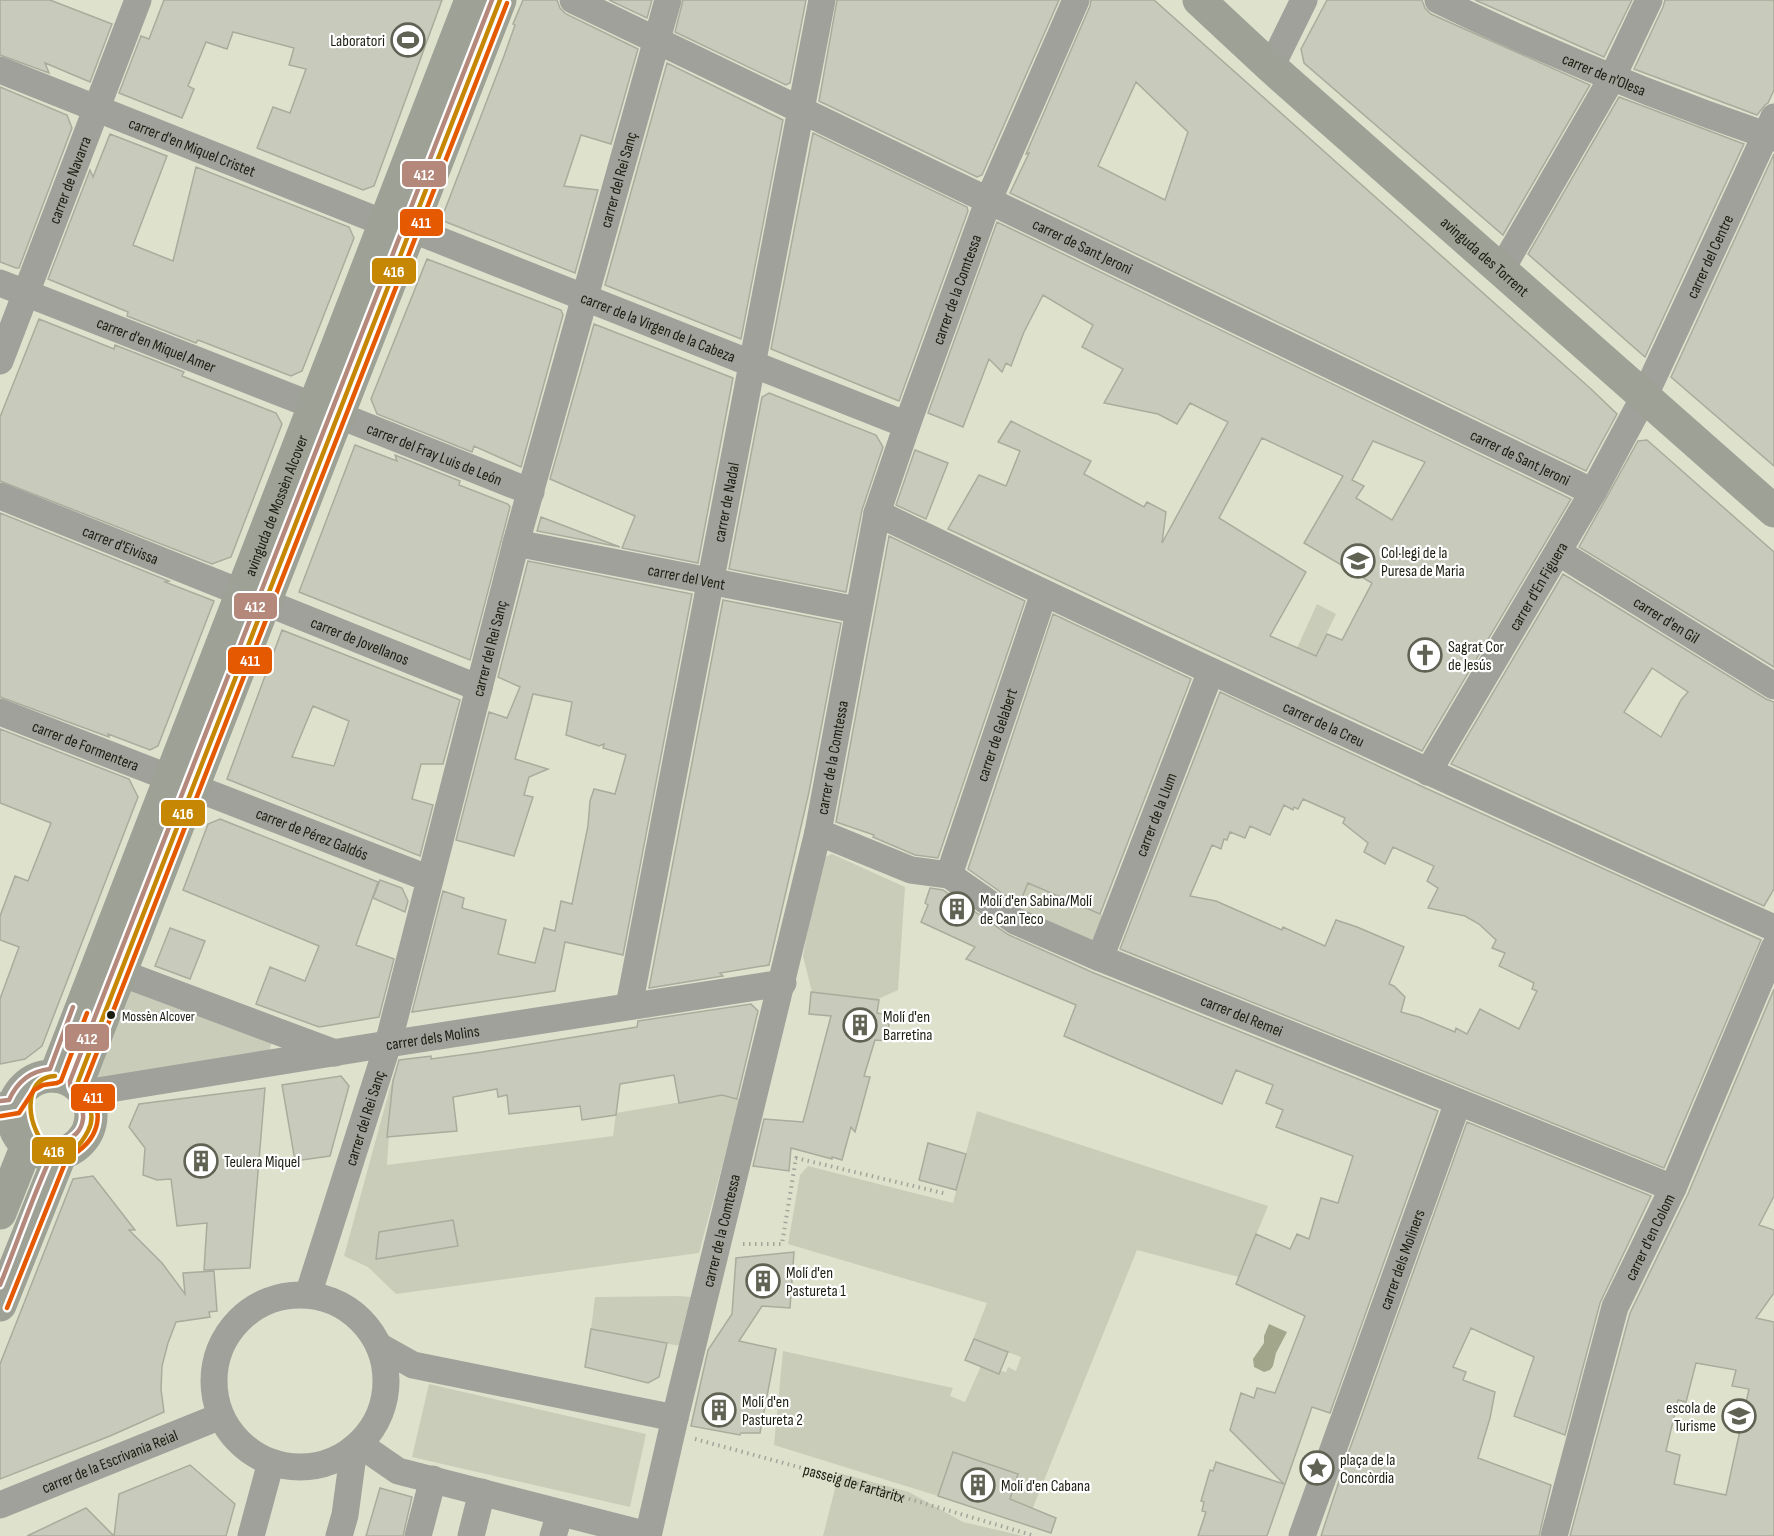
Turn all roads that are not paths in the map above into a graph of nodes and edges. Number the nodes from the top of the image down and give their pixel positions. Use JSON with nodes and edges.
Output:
{"nodes":[{"id":1,"x":138,"y":0,"type":"edge"},
{"id":2,"x":471,"y":0,"type":"edge"},
{"id":3,"x":500,"y":0,"type":"edge"},
{"id":4,"x":573,"y":0,"type":"edge"},
{"id":5,"x":668,"y":0,"type":"edge"},
{"id":6,"x":822,"y":0,"type":"edge"},
{"id":7,"x":1076,"y":0,"type":"edge"},
{"id":8,"x":1199,"y":0,"type":"edge"},
{"id":9,"x":1304,"y":0,"type":"edge"},
{"id":10,"x":1438,"y":0,"type":"edge"},
{"id":11,"x":1649,"y":0,"type":"edge"},
{"id":12,"x":1482,"y":9,"type":"edge"},
{"id":13,"x":657,"y":41,"type":"junction"},
{"id":14,"x":1271,"y":67,"type":"junction"},
{"id":15,"x":0,"y":70,"type":"edge"},
{"id":16,"x":1612,"y":78,"type":"junction"},
{"id":17,"x":97,"y":109,"type":"junction"},
{"id":18,"x":801,"y":110,"type":"junction"},
{"id":19,"x":1771,"y":130,"type":"edge"},
{"id":20,"x":988,"y":199,"type":"junction"},
{"id":21,"x":398,"y":226,"type":"junction"},
{"id":22,"x":1501,"y":270,"type":"junction"},
{"id":23,"x":0,"y":283,"type":"edge"},
{"id":24,"x":26,"y":293,"type":"junction"},
{"id":25,"x":586,"y":299,"type":"junction"},
{"id":26,"x":0,"y":361,"type":"edge"},
{"id":27,"x":753,"y":364,"type":"junction"},
{"id":28,"x":1644,"y":397,"type":"junction"},
{"id":29,"x":326,"y":411,"type":"junction"},
{"id":30,"x":906,"y":425,"type":"junction"},
{"id":31,"x":531,"y":492,"type":"junction"},
{"id":32,"x":1593,"y":492,"type":"junction"},
{"id":33,"x":0,"y":496,"type":"edge"},
{"id":34,"x":1774,"y":511,"type":"edge"},
{"id":35,"x":877,"y":513,"type":"junction"},
{"id":36,"x":516,"y":543,"type":"junction"},
{"id":37,"x":1558,"y":552,"type":"junction"},
{"id":38,"x":711,"y":582,"type":"junction"},
{"id":39,"x":1044,"y":593,"type":"junction"},
{"id":40,"x":254,"y":597,"type":"junction"},
{"id":41,"x":857,"y":610,"type":"junction"},
{"id":42,"x":1210,"y":671,"type":"junction"},
{"id":43,"x":1774,"y":686,"type":"edge"},
{"id":44,"x":479,"y":688,"type":"junction"},
{"id":45,"x":0,"y":712,"type":"edge"},
{"id":46,"x":1428,"y":772,"type":"junction"},
{"id":47,"x":182,"y":782,"type":"junction"},
{"id":48,"x":818,"y":832,"type":"junction"},
{"id":49,"x":949,"y":875,"type":"junction"},
{"id":50,"x":430,"y":879,"type":"junction"},
{"id":51,"x":1774,"y":928,"type":"edge"},
{"id":52,"x":1774,"y":948,"type":"edge"},
{"id":53,"x":1100,"y":958,"type":"junction"},
{"id":54,"x":121,"y":973,"type":"junction"},
{"id":55,"x":783,"y":983,"type":"junction"},
{"id":56,"x":629,"y":1006,"type":"junction"},
{"id":57,"x":387,"y":1044,"type":"junction"},
{"id":58,"x":336,"y":1053,"type":"junction"},
{"id":59,"x":72,"y":1084,"type":"junction"},
{"id":60,"x":1458,"y":1102,"type":"junction"},
{"id":61,"x":7,"y":1108,"type":"edge"},
{"id":62,"x":27,"y":1145,"type":"junction"},
{"id":63,"x":61,"y":1153,"type":"junction"},
{"id":64,"x":1673,"y":1188,"type":"junction"},
{"id":65,"x":0,"y":1213,"type":"edge"},
{"id":66,"x":308,"y":1294,"type":"junction"},
{"id":67,"x":0,"y":1305,"type":"edge"},
{"id":68,"x":379,"y":1346,"type":"junction"},
{"id":69,"x":221,"y":1416,"type":"junction"},
{"id":70,"x":673,"y":1425,"type":"junction"},
{"id":71,"x":356,"y":1446,"type":"junction"},
{"id":72,"x":271,"y":1462,"type":"junction"},
{"id":73,"x":433,"y":1479,"type":"junction"},
{"id":74,"x":482,"y":1492,"type":"junction"},
{"id":75,"x":0,"y":1505,"type":"edge"},
{"id":76,"x":556,"y":1524,"type":"edge"},
{"id":77,"x":648,"y":1535,"type":"edge"},
{"id":78,"x":251,"y":1536,"type":"edge"},
{"id":79,"x":339,"y":1536,"type":"edge"},
{"id":80,"x":418,"y":1536,"type":"edge"},
{"id":81,"x":471,"y":1536,"type":"edge"},
{"id":82,"x":1302,"y":1536,"type":"edge"},
{"id":83,"x":1554,"y":1536,"type":"edge"}],
"edges":[{"from":1,"to":17,"type":"street","name":"carrer de Navarra"},
{"from":2,"to":21,"type":"main road","name":"avinguda de Mossèn Alcover"},
{"from":3,"to":21,"type":"main road","name":"avinguda de Mossèn Alcover"},
{"from":4,"to":13,"type":"street","name":"carrer de Sant Jeroni"},
{"from":5,"to":13,"type":"street","name":"carrer del Rei Sanç"},
{"from":6,"to":18,"type":"street","name":"carrer de Nadal"},
{"from":7,"to":20,"type":"street","name":"carrer de la Comtessa"},
{"from":8,"to":14,"type":"main road","name":"avinguda des Torrent"},
{"from":9,"to":14,"type":"street"},
{"from":10,"to":12,"type":"street","name":"carrer de n'Olesa"},
{"from":11,"to":16,"type":"street"},
{"from":12,"to":16,"type":"street","name":"carrer de n'Olesa"},
{"from":13,"to":18,"type":"street","name":"carrer de Sant Jeroni"},
{"from":13,"to":25,"type":"street","name":"carrer del Rei Sanç"},
{"from":14,"to":22,"type":"main road","name":"avinguda des Torrent"},
{"from":15,"to":17,"type":"street","name":"carrer d'en Miquel Cristet"},
{"from":16,"to":19,"type":"street","name":"carrer de n'Olesa"},
{"from":16,"to":22,"type":"street"},
{"from":17,"to":21,"type":"street","name":"carrer d'en Miquel Cristet"},
{"from":17,"to":24,"type":"street","name":"carrer de Navarra"},
{"from":18,"to":20,"type":"street","name":"carrer de Sant Jeroni"},
{"from":18,"to":27,"type":"street","name":"carrer de Nadal"},
{"from":19,"to":28,"type":"street","name":"carrer del Centre"},
{"from":20,"to":30,"type":"street","name":"carrer de la Comtessa"},
{"from":20,"to":32,"type":"street","name":"carrer de Sant Jeroni"},
{"from":21,"to":25,"type":"street","name":"carrer de la Virgen de la Cabeza"},
{"from":21,"to":29,"type":"main road","name":"avinguda de Mossèn Alcover"},
{"from":22,"to":28,"type":"main road","name":"avinguda des Torrent"},
{"from":23,"to":24,"type":"street","name":"carrer d'en Miquel Amer"},
{"from":24,"to":26,"type":"street","name":"carrer de Navarra"},
{"from":24,"to":29,"type":"street","name":"carrer d'en Miquel Amer"},
{"from":25,"to":27,"type":"street","name":"carrer de la Virgen de la Cabeza"},
{"from":25,"to":31,"type":"street","name":"carrer del Rei Sanç"},
{"from":27,"to":30,"type":"street","name":"carrer de la Virgen de la Cabeza"},
{"from":27,"to":38,"type":"street","name":"carrer de Nadal"},
{"from":28,"to":32,"type":"street","name":"carrer d'En Figuera"},
{"from":28,"to":34,"type":"main road","name":"avinguda des Torrent"},
{"from":29,"to":31,"type":"street","name":"carrer del Fray Luis de León"},
{"from":29,"to":40,"type":"main road","name":"avinguda de Mossèn Alcover"},
{"from":30,"to":35,"type":"street","name":"carrer de la Comtessa"},
{"from":31,"to":36,"type":"street","name":"carrer del Rei Sanç"},
{"from":32,"to":37,"type":"street","name":"carrer d'En Figuera"},
{"from":33,"to":40,"type":"street","name":"carrer d'Eivissa"},
{"from":35,"to":39,"type":"street","name":"carrer de la Creu"},
{"from":35,"to":41,"type":"street","name":"carrer de la Comtessa"},
{"from":36,"to":38,"type":"street","name":"carrer del Vent"},
{"from":36,"to":44,"type":"street","name":"carrer del Rei Sanç"},
{"from":37,"to":43,"type":"street","name":"carrer d'en Gil"},
{"from":37,"to":46,"type":"street","name":"carrer d'En Figuera"},
{"from":38,"to":41,"type":"street","name":"carrer del Vent"},
{"from":38,"to":56,"type":"street","name":"carrer de Nadal"},
{"from":39,"to":42,"type":"street","name":"carrer de la Creu"},
{"from":39,"to":49,"type":"street","name":"carrer de Gelabert"},
{"from":40,"to":44,"type":"street","name":"carrer de Jovellanos"},
{"from":40,"to":47,"type":"main road","name":"avinguda de Mossèn Alcover"},
{"from":41,"to":48,"type":"street","name":"carrer de la Comtessa"},
{"from":42,"to":46,"type":"street","name":"carrer de la Creu"},
{"from":42,"to":53,"type":"street","name":"carrer de la Llum"},
{"from":44,"to":50,"type":"street","name":"carrer del Rei Sanç"},
{"from":45,"to":47,"type":"street","name":"carrer de Formentera"},
{"from":46,"to":51,"type":"street","name":"carrer de la Creu"},
{"from":47,"to":50,"type":"street","name":"carrer de Pérez Galdós"},
{"from":47,"to":54,"type":"main road","name":"avinguda de Mossèn Alcover"},
{"from":47,"to":59,"type":"main road","name":"avinguda de Mossèn Alcover"},
{"from":48,"to":49,"type":"street","name":"carrer del Remei"},
{"from":48,"to":55,"type":"street","name":"carrer de la Comtessa"},
{"from":49,"to":53,"type":"street","name":"carrer del Remei"},
{"from":50,"to":57,"type":"street","name":"carrer del Rei Sanç"},
{"from":52,"to":64,"type":"street","name":"carrer d'en Colom"},
{"from":53,"to":60,"type":"street","name":"carrer del Remei"},
{"from":54,"to":58,"type":"street"},
{"from":54,"to":59,"type":"main road","name":"avinguda de Mossèn Alcover"},
{"from":55,"to":56,"type":"street","name":"carrer dels Molins"},
{"from":55,"to":70,"type":"street","name":"carrer de la Comtessa"},
{"from":56,"to":57,"type":"street","name":"carrer dels Molins"},
{"from":57,"to":58,"type":"street","name":"carrer dels Molins"},
{"from":57,"to":66,"type":"street","name":"carrer del Rei Sanç"},
{"from":58,"to":59,"type":"street","name":"carrer dels Molins"},
{"from":59,"to":61,"type":"main road"},
{"from":59,"to":63,"type":"main road"},
{"from":60,"to":64,"type":"street","name":"carrer del Remei"},
{"from":60,"to":82,"type":"street","name":"carrer dels Moliners"},
{"from":61,"to":62,"type":"main road"},
{"from":62,"to":63,"type":"main road"},
{"from":62,"to":65,"type":"main road"},
{"from":63,"to":67,"type":"main road"},
{"from":64,"to":83,"type":"street","name":"carrer d'en Colom"},
{"from":66,"to":68,"type":"street"},
{"from":66,"to":69,"type":"street"},
{"from":68,"to":70,"type":"street"},
{"from":68,"to":71,"type":"street"},
{"from":69,"to":72,"type":"street"},
{"from":69,"to":75,"type":"street","name":"carrer de la Escrivania Reial"},
{"from":70,"to":77,"type":"street","name":"carrer de la Comtessa"},
{"from":71,"to":72,"type":"street"},
{"from":71,"to":73,"type":"street"},
{"from":71,"to":79,"type":"street"},
{"from":72,"to":78,"type":"street"},
{"from":73,"to":74,"type":"street"},
{"from":73,"to":80,"type":"street"},
{"from":74,"to":76,"type":"street"},
{"from":74,"to":81,"type":"street"},
{"from":76,"to":77,"type":"street"}]}
